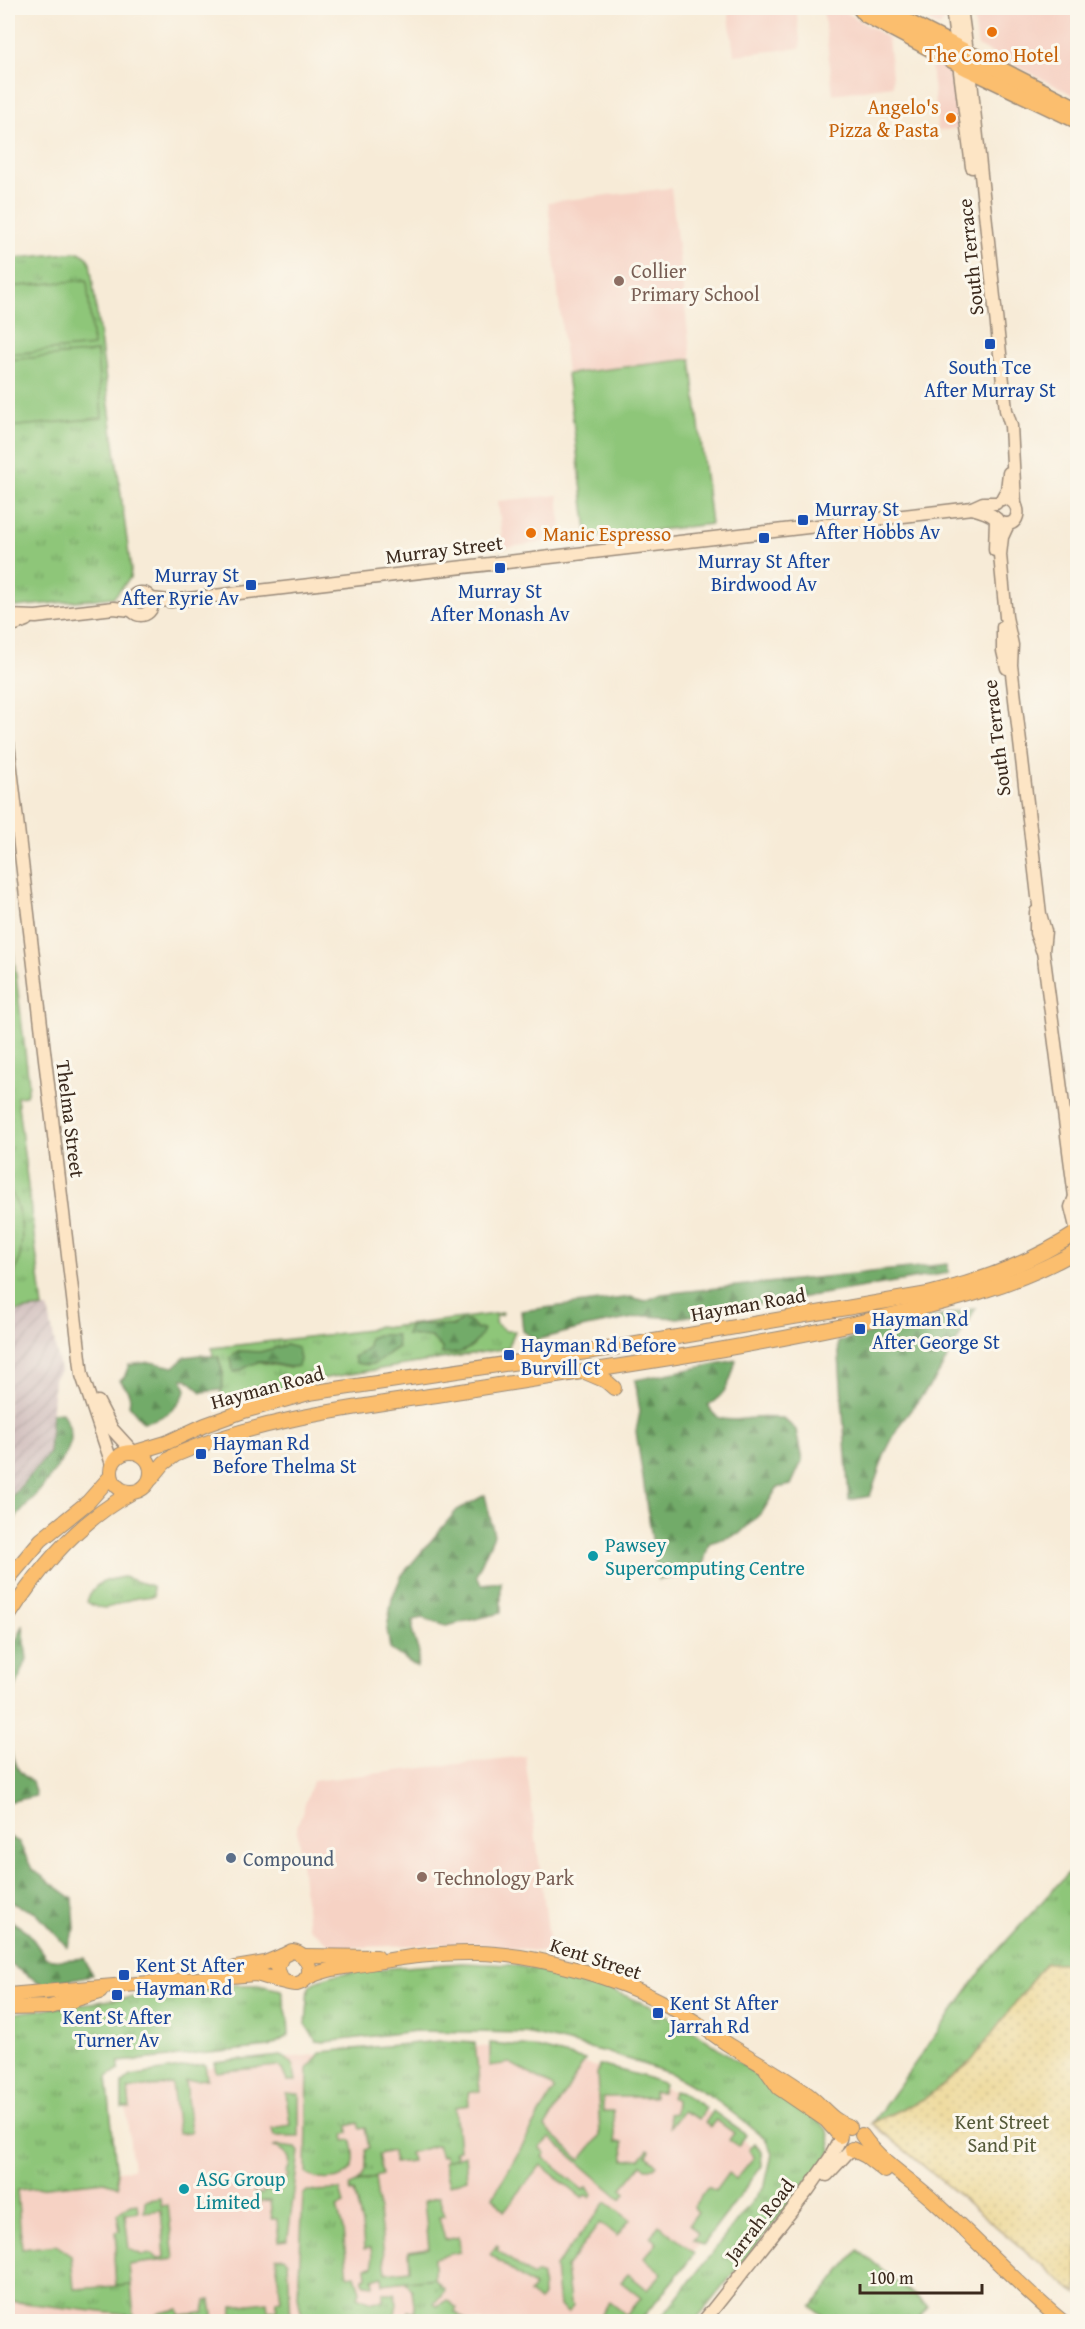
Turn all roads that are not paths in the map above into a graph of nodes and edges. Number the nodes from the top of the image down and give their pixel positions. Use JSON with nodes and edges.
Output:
{"nodes":[{"id":1,"x":860,"y":8,"type":"edge"},
{"id":2,"x":880,"y":8,"type":"edge"},
{"id":3,"x":952,"y":8,"type":"edge"},
{"id":4,"x":961,"y":8,"type":"edge"},
{"id":5,"x":963,"y":58,"type":"junction"},
{"id":6,"x":1077,"y":110,"type":"edge"},
{"id":7,"x":1077,"y":121,"type":"edge"},
{"id":8,"x":999,"y":501,"type":"junction"},
{"id":9,"x":1015,"y":503,"type":"junction"},
{"id":10,"x":972,"y":508,"type":"junction"},
{"id":11,"x":999,"y":520,"type":"junction"},
{"id":12,"x":130,"y":605,"type":"junction"},
{"id":13,"x":151,"y":605,"type":"junction"},
{"id":14,"x":8,"y":616,"type":"edge"},
{"id":15,"x":36,"y":617,"type":"junction"},
{"id":16,"x":8,"y":627,"type":"edge"},
{"id":17,"x":8,"y":743,"type":"edge"},
{"id":18,"x":1076,"y":1199,"type":"edge"},
{"id":19,"x":1077,"y":1233,"type":"edge"},
{"id":20,"x":1077,"y":1250,"type":"edge"},
{"id":21,"x":81,"y":1356,"type":"junction"},
{"id":22,"x":584,"y":1371,"type":"junction"},
{"id":23,"x":614,"y":1388,"type":"dead end"},
{"id":24,"x":135,"y":1452,"type":"junction"},
{"id":25,"x":112,"y":1470,"type":"junction"},
{"id":26,"x":151,"y":1479,"type":"junction"},
{"id":27,"x":131,"y":1493,"type":"junction"},
{"id":28,"x":8,"y":1580,"type":"edge"},
{"id":29,"x":8,"y":1617,"type":"edge"},
{"id":30,"x":282,"y":1956,"type":"junction"},
{"id":31,"x":304,"y":1956,"type":"junction"},
{"id":32,"x":394,"y":1958,"type":"junction"},
{"id":33,"x":205,"y":1977,"type":"junction"},
{"id":34,"x":306,"y":1978,"type":"junction"},
{"id":35,"x":282,"y":1980,"type":"junction"},
{"id":36,"x":110,"y":1988,"type":"junction"},
{"id":37,"x":8,"y":1995,"type":"edge"},
{"id":38,"x":8,"y":2008,"type":"edge"},
{"id":39,"x":843,"y":2134,"type":"junction"},
{"id":40,"x":862,"y":2135,"type":"junction"},
{"id":41,"x":851,"y":2149,"type":"junction"},
{"id":42,"x":703,"y":2322,"type":"edge"},
{"id":43,"x":711,"y":2322,"type":"edge"},
{"id":44,"x":1055,"y":2322,"type":"edge"},
{"id":45,"x":1063,"y":2322,"type":"edge"}],
"edges":[{"from":1,"to":5,"type":"highway"},
{"from":2,"to":5,"type":"highway"},
{"from":3,"to":5,"type":"main road","name":"South Terrace"},
{"from":4,"to":5,"type":"main road","name":"South Terrace"},
{"from":5,"to":6,"type":"highway"},
{"from":5,"to":7,"type":"highway"},
{"from":5,"to":8,"type":"main road","name":"South Terrace"},
{"from":5,"to":9,"type":"main road","name":"South Terrace"},
{"from":8,"to":9,"type":"main road"},
{"from":8,"to":10,"type":"main road","name":"Murray Street"},
{"from":8,"to":11,"type":"main road"},
{"from":9,"to":11,"type":"main road"},
{"from":10,"to":11,"type":"main road","name":"Murray Street"},
{"from":10,"to":13,"type":"main road","name":"Murray Street"},
{"from":11,"to":18,"type":"main road","name":"South Terrace"},
{"from":12,"to":13,"type":"main road"},
{"from":12,"to":13,"type":"main road"},
{"from":12,"to":15,"type":"main road"},
{"from":14,"to":15,"type":"main road"},
{"from":15,"to":16,"type":"main road"},
{"from":17,"to":21,"type":"main road","name":"Thelma Street"},
{"from":18,"to":19,"type":"main road","name":"South Terrace"},
{"from":19,"to":24,"type":"main road","name":"Hayman Road"},
{"from":20,"to":22,"type":"main road","name":"Hayman Road"},
{"from":21,"to":24,"type":"main road","name":"Thelma Street"},
{"from":21,"to":25,"type":"main road","name":"Thelma Street"},
{"from":22,"to":23,"type":"main road"},
{"from":22,"to":26,"type":"main road","name":"Hayman Road"},
{"from":24,"to":25,"type":"main road"},
{"from":24,"to":26,"type":"main road"},
{"from":25,"to":27,"type":"main road"},
{"from":25,"to":28,"type":"main road"},
{"from":26,"to":27,"type":"main road"},
{"from":27,"to":29,"type":"main road"},
{"from":30,"to":31,"type":"main road"},
{"from":30,"to":33,"type":"main road"},
{"from":30,"to":35,"type":"main road"},
{"from":31,"to":32,"type":"main road","name":"Kent Street"},
{"from":31,"to":34,"type":"main road"},
{"from":32,"to":34,"type":"main road","name":"Kent Street"},
{"from":32,"to":39,"type":"main road","name":"Kent Street"},
{"from":33,"to":35,"type":"main road"},
{"from":33,"to":36,"type":"main road"},
{"from":34,"to":35,"type":"main road"},
{"from":36,"to":37,"type":"main road"},
{"from":36,"to":38,"type":"main road"},
{"from":39,"to":40,"type":"main road"},
{"from":39,"to":41,"type":"main road"},
{"from":39,"to":42,"type":"main road","name":"Jarrah Road"},
{"from":40,"to":41,"type":"main road"},
{"from":40,"to":45,"type":"main road"},
{"from":41,"to":43,"type":"main road","name":"Jarrah Road"},
{"from":41,"to":44,"type":"main road"}]}
